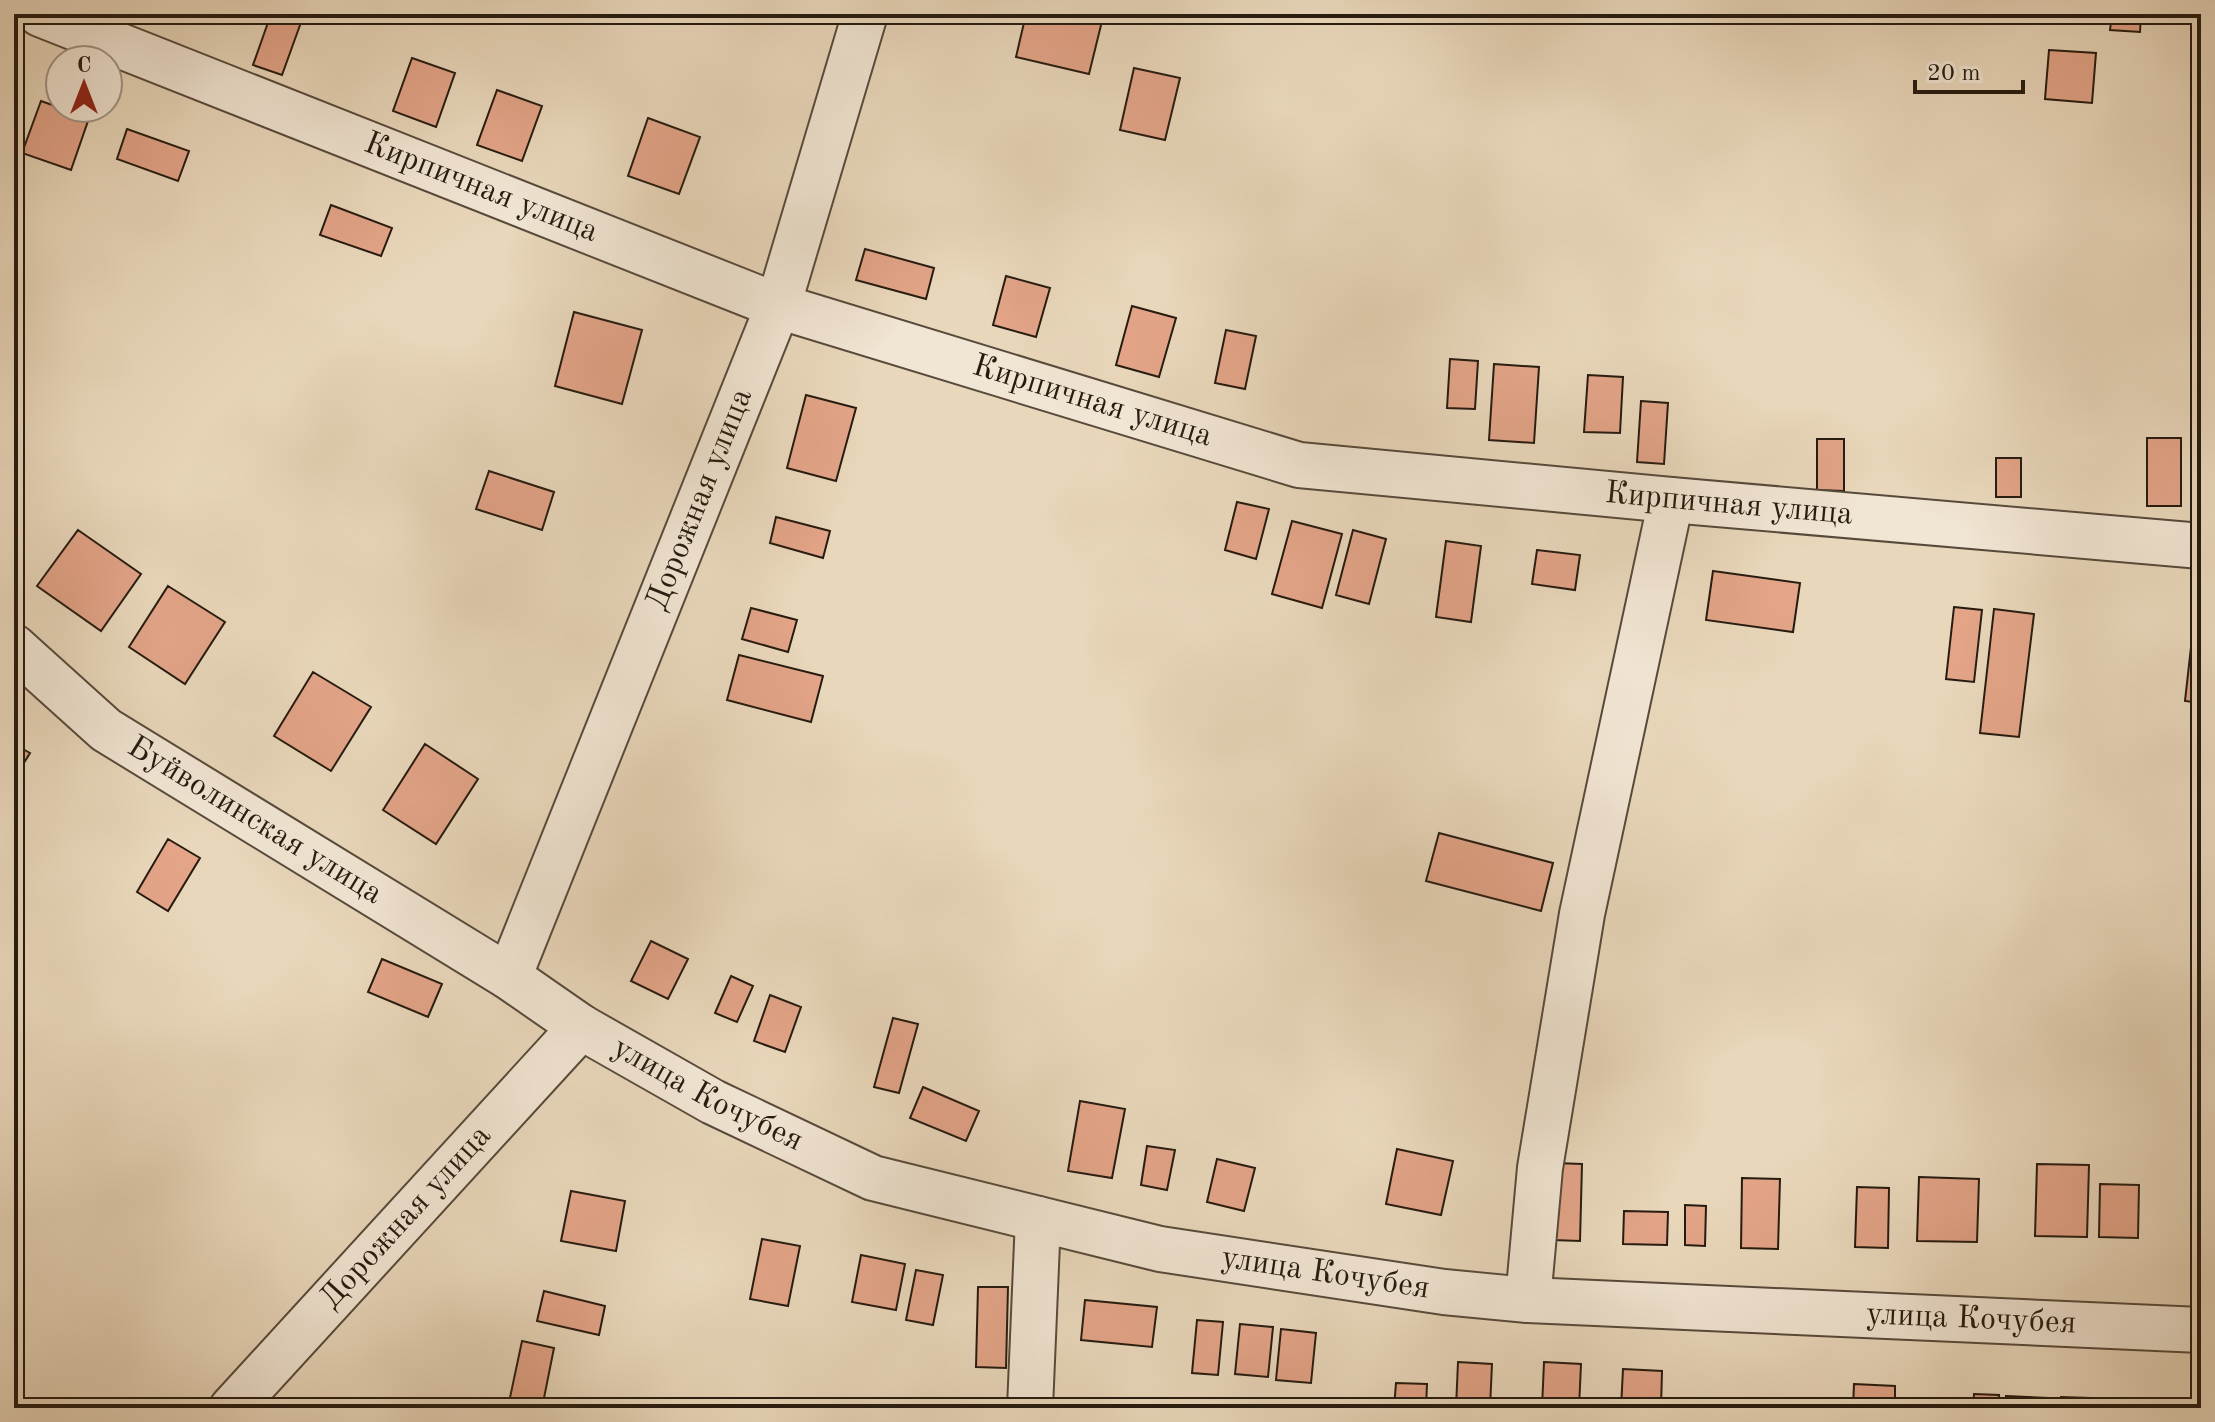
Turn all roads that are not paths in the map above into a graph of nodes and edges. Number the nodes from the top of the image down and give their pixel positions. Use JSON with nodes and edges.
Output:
{"nodes":[{"id":1,"x":40,"y":14,"type":"edge"},
{"id":2,"x":865,"y":14,"type":"edge"},
{"id":3,"x":778,"y":306,"type":"junction"},
{"id":4,"x":1671,"y":500,"type":"junction"},
{"id":5,"x":2201,"y":546,"type":"edge"},
{"id":6,"x":14,"y":647,"type":"edge"},
{"id":7,"x":509,"y":977,"type":"junction"},
{"id":8,"x":581,"y":1027,"type":"junction"},
{"id":9,"x":1038,"y":1219,"type":"junction"},
{"id":10,"x":1528,"y":1300,"type":"junction"},
{"id":11,"x":2201,"y":1330,"type":"edge"},
{"id":12,"x":232,"y":1408,"type":"edge"},
{"id":13,"x":1030,"y":1408,"type":"edge"}],
"edges":[{"from":1,"to":3,"type":"street","name":"Кирпичная улица"},
{"from":2,"to":3,"type":"street","name":"Дорожная улица"},
{"from":3,"to":4,"type":"street","name":"Кирпичная улица"},
{"from":3,"to":7,"type":"street","name":"Дорожная улица"},
{"from":4,"to":5,"type":"street","name":"Кирпичная улица"},
{"from":4,"to":10,"type":"street"},
{"from":6,"to":7,"type":"street","name":"Буйволинская улица"},
{"from":7,"to":8,"type":"street","name":"улица Кочубея"},
{"from":8,"to":9,"type":"street","name":"улица Кочубея"},
{"from":8,"to":12,"type":"street","name":"Дорожная улица"},
{"from":9,"to":10,"type":"street","name":"улица Кочубея"},
{"from":9,"to":13,"type":"street"},
{"from":10,"to":11,"type":"street","name":"улица Кочубея"}]}
